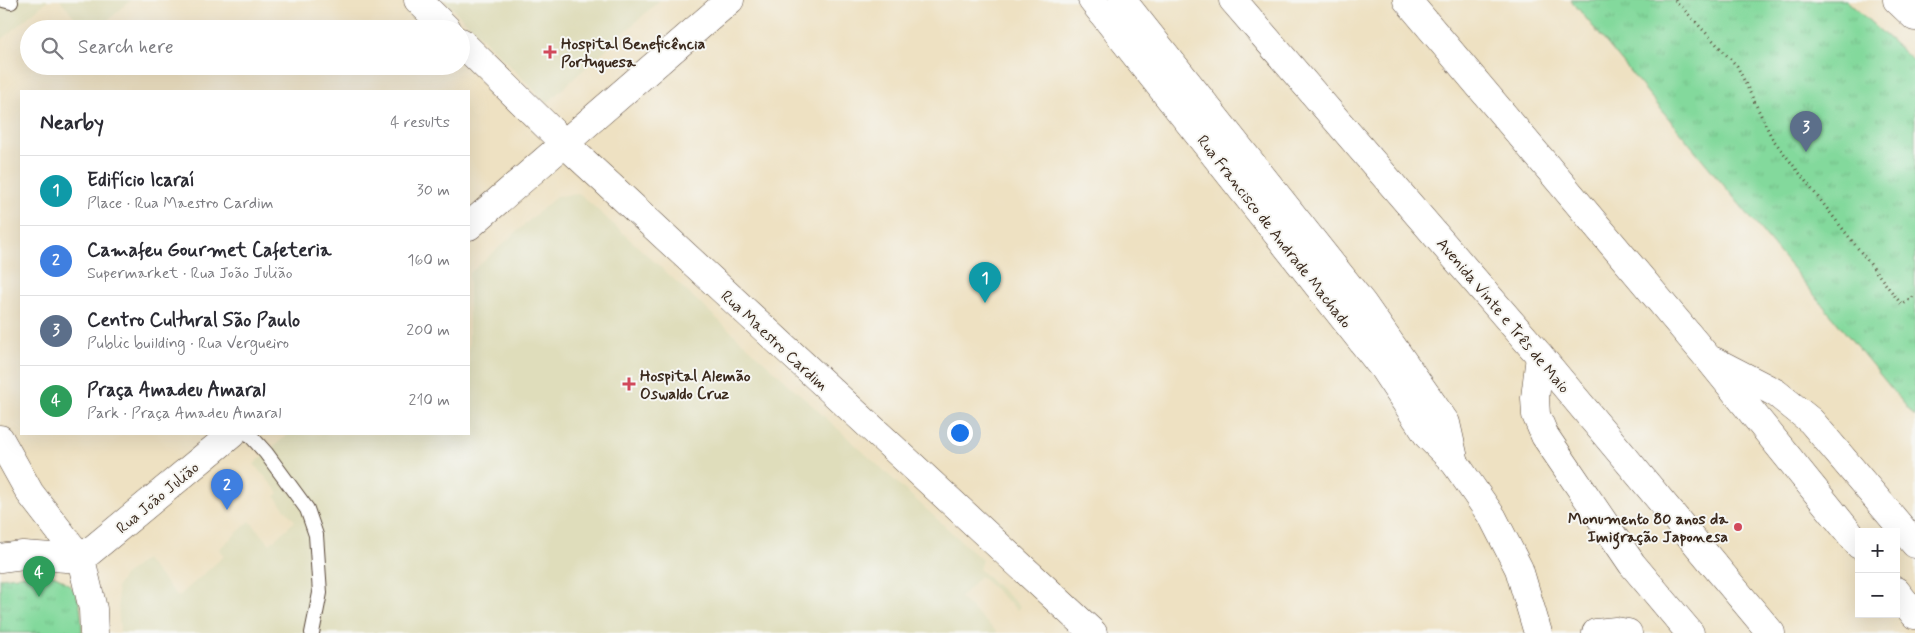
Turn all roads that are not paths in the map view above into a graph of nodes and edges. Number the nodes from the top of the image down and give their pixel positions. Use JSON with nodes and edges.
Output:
{"nodes":[{"id":1,"x":418,"y":0,"type":"edge"},
{"id":2,"x":730,"y":0,"type":"edge"},
{"id":3,"x":1092,"y":0,"type":"edge"},
{"id":4,"x":1122,"y":0,"type":"edge"},
{"id":5,"x":1233,"y":0,"type":"edge"},
{"id":6,"x":1407,"y":0,"type":"edge"},
{"id":7,"x":1897,"y":0,"type":"edge"},
{"id":8,"x":1915,"y":17,"type":"edge"},
{"id":9,"x":438,"y":20,"type":"edge"},
{"id":10,"x":470,"y":51,"type":"edge"},
{"id":11,"x":564,"y":143,"type":"junction"},
{"id":12,"x":470,"y":225,"type":"edge"},
{"id":13,"x":1540,"y":356,"type":"junction"},
{"id":14,"x":1708,"y":358,"type":"junction"},
{"id":15,"x":231,"y":435,"type":"edge"},
{"id":16,"x":250,"y":435,"type":"edge"},
{"id":17,"x":0,"y":439,"type":"edge"},
{"id":18,"x":1455,"y":463,"type":"junction"},
{"id":19,"x":1855,"y":540,"type":"edge"},
{"id":20,"x":1915,"y":544,"type":"edge"},
{"id":21,"x":0,"y":558,"type":"edge"},
{"id":22,"x":81,"y":559,"type":"junction"},
{"id":23,"x":1900,"y":596,"type":"edge"},
{"id":24,"x":1915,"y":614,"type":"edge"},
{"id":25,"x":94,"y":633,"type":"edge"},
{"id":26,"x":312,"y":633,"type":"edge"},
{"id":27,"x":1093,"y":633,"type":"edge"},
{"id":28,"x":1538,"y":633,"type":"edge"},
{"id":29,"x":1596,"y":633,"type":"edge"},
{"id":30,"x":1628,"y":633,"type":"edge"},
{"id":31,"x":1690,"y":633,"type":"edge"},
{"id":32,"x":1771,"y":633,"type":"edge"}],
"edges":[{"from":1,"to":9,"type":"main road"},
{"from":2,"to":11,"type":"main road"},
{"from":3,"to":18,"type":"main road","name":"Rua Francisco de Andrade Machado"},
{"from":4,"to":18,"type":"main road","name":"Rua Francisco de Andrade Machado"},
{"from":5,"to":13,"type":"main road","name":"Avenida Vinte e Três de Maio"},
{"from":6,"to":14,"type":"main road"},
{"from":7,"to":8,"type":"main road"},
{"from":10,"to":11,"type":"main road","name":"Rua Maestro Cardim"},
{"from":11,"to":12,"type":"main road"},
{"from":11,"to":27,"type":"main road","name":"Rua Maestro Cardim"},
{"from":13,"to":31,"type":"main road"},
{"from":13,"to":32,"type":"main road","name":"Avenida Vinte e Três de Maio"},
{"from":14,"to":19,"type":"main road"},
{"from":14,"to":20,"type":"main road"},
{"from":15,"to":22,"type":"main road","name":"Rua João Julião"},
{"from":16,"to":26,"type":"lane"},
{"from":17,"to":22,"type":"main road"},
{"from":18,"to":28,"type":"main road","name":"Rua Francisco de Andrade Machado"},
{"from":21,"to":22,"type":"main road"},
{"from":22,"to":25,"type":"main road"},
{"from":23,"to":24,"type":"main road"},
{"from":29,"to":30,"type":"main road"}]}
